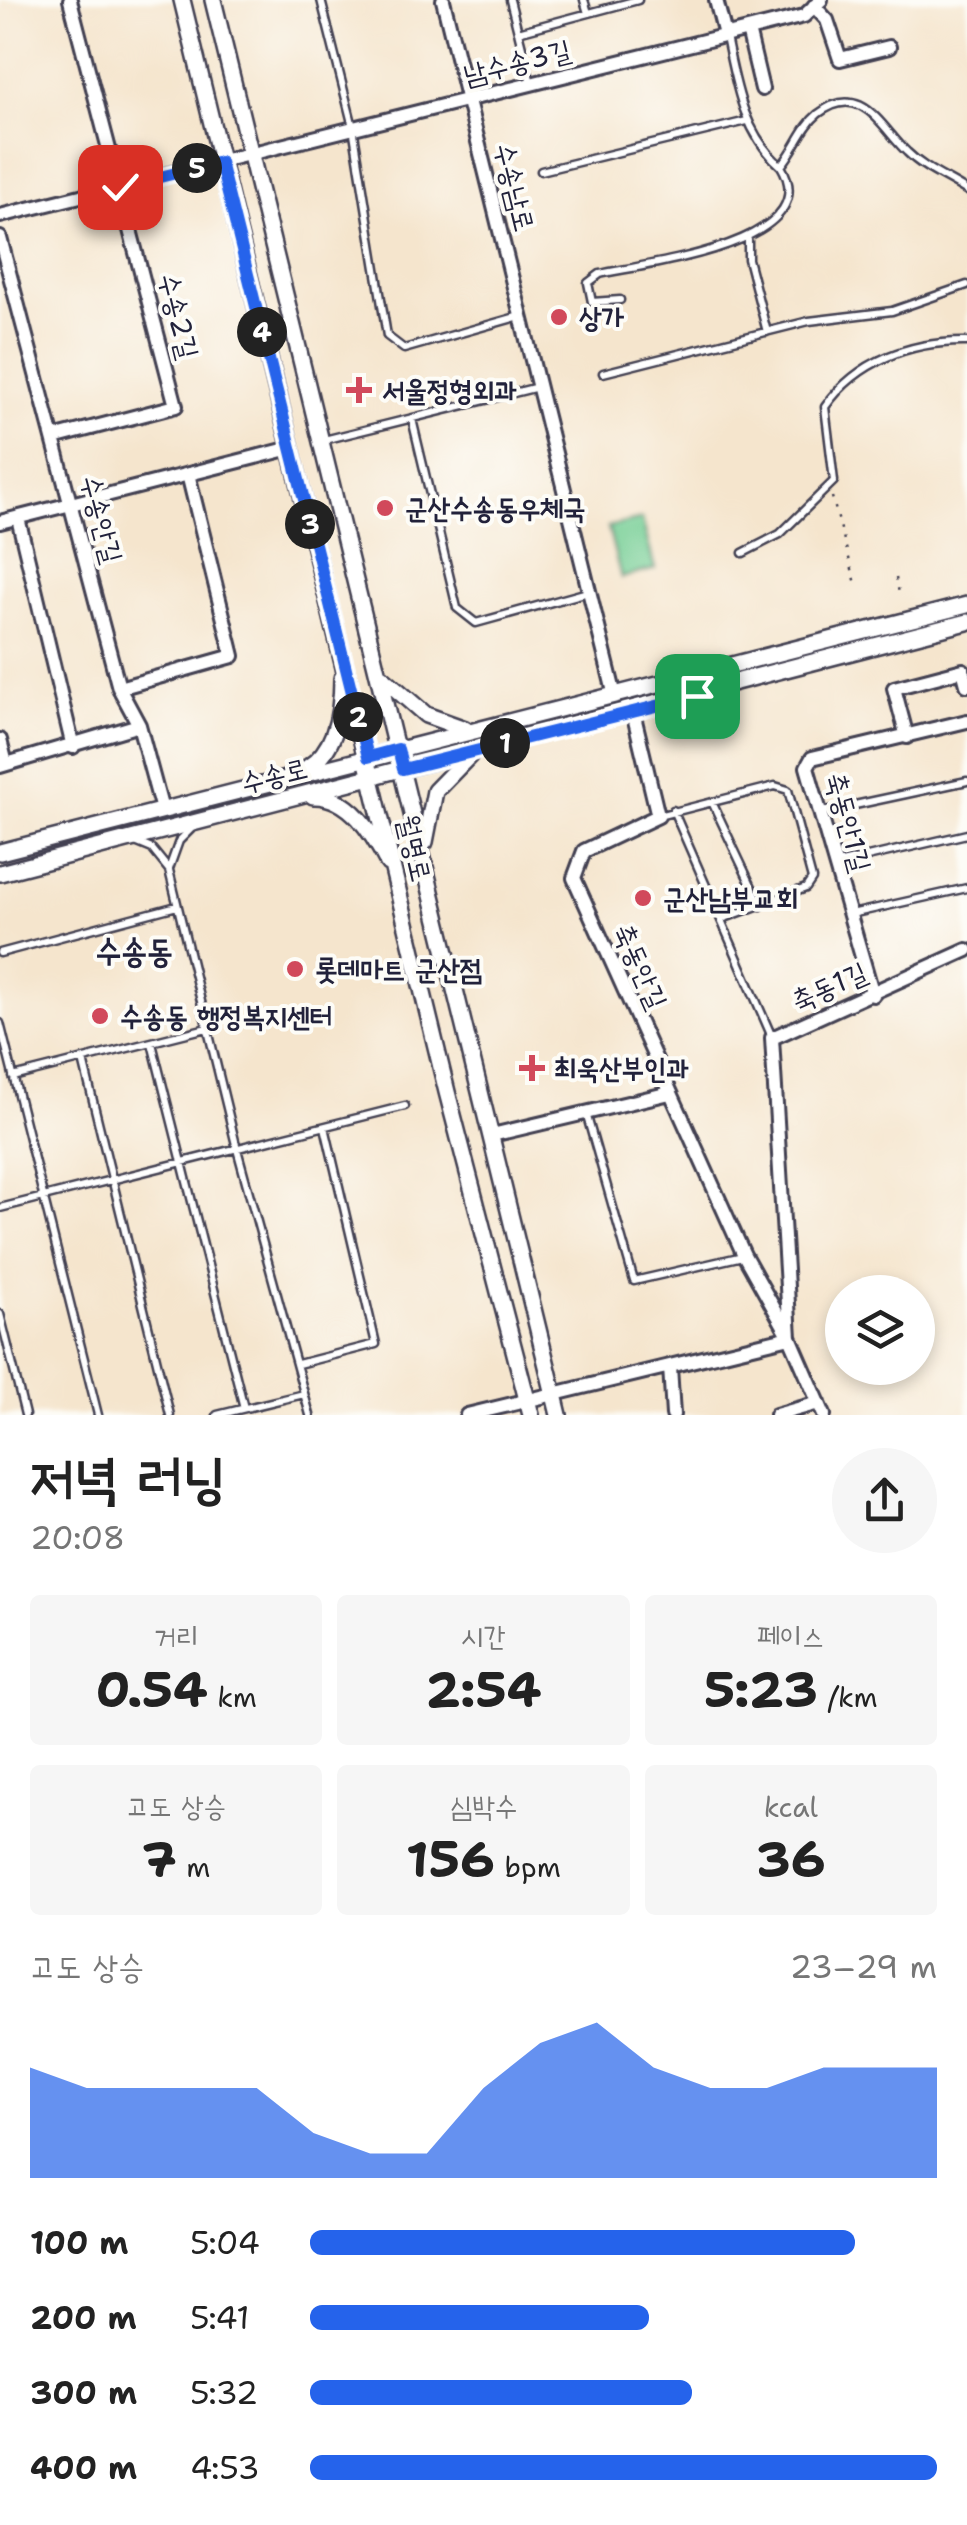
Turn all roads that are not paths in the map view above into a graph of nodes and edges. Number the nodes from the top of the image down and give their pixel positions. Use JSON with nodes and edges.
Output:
{"nodes":[{"id":1,"x":70,"y":0,"type":"edge"},
{"id":2,"x":182,"y":0,"type":"edge"},
{"id":3,"x":213,"y":0,"type":"edge"},
{"id":4,"x":322,"y":0,"type":"edge"},
{"id":5,"x":443,"y":0,"type":"edge"},
{"id":6,"x":510,"y":0,"type":"edge"},
{"id":7,"x":584,"y":0,"type":"edge"},
{"id":8,"x":638,"y":0,"type":"edge"},
{"id":9,"x":716,"y":0,"type":"edge"},
{"id":10,"x":818,"y":3,"type":"edge"},
{"id":11,"x":588,"y":13,"type":"junction"},
{"id":12,"x":748,"y":30,"type":"junction"},
{"id":13,"x":518,"y":32,"type":"junction"},
{"id":14,"x":725,"y":36,"type":"junction"},
{"id":15,"x":889,"y":48,"type":"dead end"},
{"id":16,"x":532,"y":84,"type":"junction"},
{"id":17,"x":762,"y":90,"type":"dead end"},
{"id":18,"x":468,"y":100,"type":"junction"},
{"id":19,"x":747,"y":120,"type":"junction"},
{"id":20,"x":353,"y":127,"type":"junction"},
{"id":21,"x":252,"y":154,"type":"junction"},
{"id":22,"x":220,"y":162,"type":"junction"},
{"id":23,"x":781,"y":166,"type":"junction"},
{"id":24,"x":540,"y":172,"type":"dead end"},
{"id":25,"x":120,"y":187,"type":"junction"},
{"id":26,"x":967,"y":191,"type":"edge"},
{"id":27,"x":0,"y":216,"type":"edge"},
{"id":28,"x":0,"y":238,"type":"edge"},
{"id":29,"x":748,"y":240,"type":"junction"},
{"id":30,"x":967,"y":286,"type":"edge"},
{"id":31,"x":620,"y":300,"type":"dead end"},
{"id":32,"x":521,"y":316,"type":"junction"},
{"id":33,"x":767,"y":332,"type":"junction"},
{"id":34,"x":967,"y":342,"type":"edge"},
{"id":35,"x":604,"y":373,"type":"dead end"},
{"id":36,"x":538,"y":387,"type":"junction"},
{"id":37,"x":412,"y":418,"type":"junction"},
{"id":38,"x":53,"y":438,"type":"junction"},
{"id":39,"x":323,"y":440,"type":"junction"},
{"id":40,"x":291,"y":448,"type":"junction"},
{"id":41,"x":188,"y":474,"type":"junction"},
{"id":42,"x":72,"y":503,"type":"junction"},
{"id":43,"x":18,"y":518,"type":"junction"},
{"id":44,"x":0,"y":522,"type":"edge"},
{"id":45,"x":743,"y":553,"type":"dead end"},
{"id":46,"x":590,"y":592,"type":"junction"},
{"id":47,"x":967,"y":605,"type":"edge"},
{"id":48,"x":967,"y":622,"type":"edge"},
{"id":49,"x":340,"y":649,"type":"junction"},
{"id":50,"x":380,"y":676,"type":"junction"},
{"id":51,"x":967,"y":684,"type":"edge"},
{"id":52,"x":119,"y":688,"type":"junction"},
{"id":53,"x":615,"y":696,"type":"junction"},
{"id":54,"x":633,"y":712,"type":"junction"},
{"id":55,"x":967,"y":721,"type":"edge"},
{"id":56,"x":140,"y":726,"type":"junction"},
{"id":57,"x":479,"y":730,"type":"junction"},
{"id":58,"x":907,"y":737,"type":"junction"},
{"id":59,"x":0,"y":740,"type":"edge"},
{"id":60,"x":73,"y":747,"type":"junction"},
{"id":61,"x":398,"y":749,"type":"junction"},
{"id":62,"x":478,"y":750,"type":"junction"},
{"id":63,"x":368,"y":757,"type":"junction"},
{"id":64,"x":3,"y":765,"type":"edge"},
{"id":65,"x":403,"y":769,"type":"junction"},
{"id":66,"x":286,"y":777,"type":"junction"},
{"id":67,"x":373,"y":777,"type":"junction"},
{"id":68,"x":967,"y":781,"type":"edge"},
{"id":69,"x":289,"y":798,"type":"junction"},
{"id":70,"x":712,"y":802,"type":"junction"},
{"id":71,"x":162,"y":810,"type":"junction"},
{"id":72,"x":673,"y":810,"type":"junction"},
{"id":73,"x":820,"y":812,"type":"junction"},
{"id":74,"x":212,"y":816,"type":"junction"},
{"id":75,"x":658,"y":816,"type":"junction"},
{"id":76,"x":967,"y":834,"type":"edge"},
{"id":77,"x":116,"y":841,"type":"junction"},
{"id":78,"x":0,"y":852,"type":"edge"},
{"id":79,"x":424,"y":860,"type":"junction"},
{"id":80,"x":835,"y":865,"type":"junction"},
{"id":81,"x":169,"y":870,"type":"junction"},
{"id":82,"x":0,"y":873,"type":"edge"},
{"id":83,"x":398,"y":882,"type":"junction"},
{"id":84,"x":967,"y":888,"type":"edge"},
{"id":85,"x":176,"y":906,"type":"junction"},
{"id":86,"x":761,"y":906,"type":"junction"},
{"id":87,"x":848,"y":915,"type":"junction"},
{"id":88,"x":722,"y":919,"type":"junction"},
{"id":89,"x":967,"y":950,"type":"edge"},
{"id":90,"x":0,"y":953,"type":"edge"},
{"id":91,"x":872,"y":995,"type":"junction"},
{"id":92,"x":0,"y":1023,"type":"edge"},
{"id":93,"x":207,"y":1028,"type":"junction"},
{"id":94,"x":772,"y":1038,"type":"junction"},
{"id":95,"x":152,"y":1042,"type":"junction"},
{"id":96,"x":83,"y":1060,"type":"junction"},
{"id":97,"x":13,"y":1077,"type":"junction"},
{"id":98,"x":670,"y":1092,"type":"junction"},
{"id":99,"x":405,"y":1106,"type":"dead end"},
{"id":100,"x":586,"y":1113,"type":"junction"},
{"id":101,"x":325,"y":1127,"type":"junction"},
{"id":102,"x":492,"y":1135,"type":"junction"},
{"id":103,"x":237,"y":1149,"type":"junction"},
{"id":104,"x":181,"y":1163,"type":"junction"},
{"id":105,"x":112,"y":1182,"type":"junction"},
{"id":106,"x":42,"y":1198,"type":"junction"},
{"id":107,"x":0,"y":1208,"type":"edge"},
{"id":108,"x":744,"y":1255,"type":"junction"},
{"id":109,"x":783,"y":1268,"type":"junction"},
{"id":110,"x":757,"y":1278,"type":"junction"},
{"id":111,"x":0,"y":1314,"type":"edge"},
{"id":112,"x":790,"y":1337,"type":"junction"},
{"id":113,"x":298,"y":1364,"type":"junction"},
{"id":114,"x":670,"y":1366,"type":"junction"},
{"id":115,"x":304,"y":1394,"type":"junction"},
{"id":116,"x":554,"y":1394,"type":"junction"},
{"id":117,"x":244,"y":1408,"type":"junction"},
{"id":118,"x":529,"y":1408,"type":"edge"},
{"id":119,"x":822,"y":1409,"type":"edge"},
{"id":120,"x":26,"y":1415,"type":"edge"},
{"id":121,"x":98,"y":1415,"type":"edge"},
{"id":122,"x":170,"y":1415,"type":"edge"},
{"id":123,"x":217,"y":1415,"type":"edge"},
{"id":124,"x":310,"y":1415,"type":"edge"},
{"id":125,"x":467,"y":1415,"type":"edge"},
{"id":126,"x":559,"y":1415,"type":"edge"},
{"id":127,"x":673,"y":1415,"type":"edge"},
{"id":128,"x":776,"y":1415,"type":"edge"}],
"edges":[{"from":1,"to":25,"type":"street","name":"수송2길"},
{"from":2,"to":22,"type":"street","name":"월명로"},
{"from":3,"to":21,"type":"street","name":"월명로"},
{"from":4,"to":20,"type":"lane"},
{"from":5,"to":18,"type":"street","name":"수송남로"},
{"from":6,"to":13,"type":"lane"},
{"from":7,"to":11,"type":"lane"},
{"from":8,"to":11,"type":"lane"},
{"from":9,"to":14,"type":"street"},
{"from":10,"to":12,"type":"street","name":"남수송3길"},
{"from":10,"to":15,"type":"street"},
{"from":11,"to":13,"type":"lane"},
{"from":12,"to":14,"type":"street","name":"남수송3길"},
{"from":12,"to":17,"type":"street"},
{"from":13,"to":16,"type":"lane"},
{"from":14,"to":16,"type":"street","name":"남수송3길"},
{"from":14,"to":19,"type":"lane"},
{"from":16,"to":18,"type":"street","name":"남수송3길"},
{"from":18,"to":20,"type":"street","name":"남수송3길"},
{"from":18,"to":32,"type":"street","name":"수송남로"},
{"from":19,"to":23,"type":"lane"},
{"from":19,"to":24,"type":"lane"},
{"from":20,"to":21,"type":"street","name":"남수송3길"},
{"from":20,"to":32,"type":"lane"},
{"from":21,"to":22,"type":"street","name":"남수송3길"},
{"from":21,"to":39,"type":"street","name":"월명로"},
{"from":22,"to":25,"type":"street","name":"남수송3길"},
{"from":22,"to":40,"type":"street","name":"월명로"},
{"from":23,"to":26,"type":"lane"},
{"from":23,"to":29,"type":"lane"},
{"from":25,"to":27,"type":"street","name":"남수송3길"},
{"from":25,"to":38,"type":"street","name":"수송2길"},
{"from":28,"to":38,"type":"street","name":"수송안길"},
{"from":29,"to":31,"type":"lane"},
{"from":29,"to":33,"type":"lane"},
{"from":30,"to":33,"type":"lane"},
{"from":32,"to":36,"type":"street","name":"수송남로"},
{"from":33,"to":35,"type":"lane"},
{"from":34,"to":45,"type":"lane"},
{"from":36,"to":37,"type":"lane"},
{"from":36,"to":46,"type":"street","name":"수송남로"},
{"from":37,"to":39,"type":"lane"},
{"from":37,"to":46,"type":"lane"},
{"from":38,"to":42,"type":"street","name":"수송안길"},
{"from":39,"to":50,"type":"street","name":"월명로"},
{"from":40,"to":41,"type":"street"},
{"from":40,"to":49,"type":"street","name":"월명로"},
{"from":41,"to":42,"type":"street"},
{"from":41,"to":52,"type":"street"},
{"from":42,"to":43,"type":"street"},
{"from":42,"to":52,"type":"street","name":"수송안길"},
{"from":43,"to":44,"type":"street"},
{"from":43,"to":60,"type":"street"},
{"from":46,"to":53,"type":"street","name":"수송남로"},
{"from":47,"to":53,"type":"street","name":"수송로"},
{"from":48,"to":54,"type":"street","name":"수송로"},
{"from":49,"to":63,"type":"street","name":"월명로"},
{"from":49,"to":66,"type":"street"},
{"from":50,"to":57,"type":"street"},
{"from":50,"to":61,"type":"street","name":"월명로"},
{"from":51,"to":58,"type":"street"},
{"from":52,"to":56,"type":"street","name":"수송안길"},
{"from":53,"to":57,"type":"street","name":"수송로"},
{"from":54,"to":62,"type":"street","name":"수송로"},
{"from":54,"to":75,"type":"street"},
{"from":55,"to":58,"type":"street","name":"축동안1길"},
{"from":56,"to":60,"type":"street"},
{"from":56,"to":71,"type":"street","name":"수송안길"},
{"from":57,"to":61,"type":"street","name":"수송로"},
{"from":58,"to":73,"type":"street","name":"축동안1길"},
{"from":59,"to":64,"type":"street"},
{"from":60,"to":64,"type":"street"},
{"from":61,"to":63,"type":"street","name":"수송로"},
{"from":61,"to":65,"type":"street","name":"월명로"},
{"from":62,"to":65,"type":"street","name":"수송로"},
{"from":62,"to":79,"type":"street"},
{"from":63,"to":66,"type":"street","name":"수송로"},
{"from":63,"to":67,"type":"street","name":"월명로"},
{"from":65,"to":67,"type":"street","name":"수송로"},
{"from":65,"to":79,"type":"street","name":"월명로"},
{"from":66,"to":71,"type":"street","name":"수송로"},
{"from":67,"to":69,"type":"street","name":"수송로"},
{"from":67,"to":83,"type":"street","name":"월명로"},
{"from":68,"to":73,"type":"lane"},
{"from":69,"to":74,"type":"street","name":"수송로"},
{"from":69,"to":83,"type":"street"},
{"from":70,"to":72,"type":"lane","name":"축동안길"},
{"from":70,"to":86,"type":"lane"},
{"from":70,"to":86,"type":"lane","name":"축동안길"},
{"from":71,"to":78,"type":"street","name":"수송로"},
{"from":72,"to":75,"type":"lane","name":"축동안길"},
{"from":72,"to":88,"type":"lane"},
{"from":73,"to":80,"type":"street","name":"축동안1길"},
{"from":74,"to":77,"type":"street","name":"수송로"},
{"from":74,"to":81,"type":"lane"},
{"from":75,"to":98,"type":"street","name":"축동안길"},
{"from":76,"to":80,"type":"lane"},
{"from":77,"to":81,"type":"lane"},
{"from":77,"to":82,"type":"street","name":"수송로"},
{"from":79,"to":102,"type":"street","name":"월명로"},
{"from":80,"to":87,"type":"street","name":"축동안1길"},
{"from":81,"to":85,"type":"lane"},
{"from":83,"to":118,"type":"street","name":"월명로"},
{"from":84,"to":87,"type":"lane"},
{"from":85,"to":90,"type":"lane"},
{"from":85,"to":93,"type":"lane"},
{"from":86,"to":88,"type":"lane"},
{"from":87,"to":91,"type":"street","name":"축동안1길"},
{"from":88,"to":94,"type":"lane","name":"축동1길"},
{"from":89,"to":91,"type":"street","name":"축동1길"},
{"from":91,"to":94,"type":"street","name":"축동1길"},
{"from":92,"to":97,"type":"lane"},
{"from":93,"to":95,"type":"lane"},
{"from":93,"to":103,"type":"lane"},
{"from":94,"to":109,"type":"street","name":"축동안길"},
{"from":95,"to":96,"type":"lane"},
{"from":95,"to":104,"type":"lane"},
{"from":96,"to":97,"type":"lane"},
{"from":96,"to":105,"type":"lane"},
{"from":97,"to":106,"type":"lane"},
{"from":98,"to":100,"type":"street"},
{"from":98,"to":108,"type":"street","name":"축동안길"},
{"from":99,"to":101,"type":"lane"},
{"from":100,"to":102,"type":"street"},
{"from":100,"to":108,"type":"lane"},
{"from":101,"to":103,"type":"lane"},
{"from":101,"to":113,"type":"lane"},
{"from":102,"to":116,"type":"street","name":"월명로"},
{"from":103,"to":104,"type":"lane"},
{"from":103,"to":113,"type":"lane"},
{"from":104,"to":105,"type":"lane"},
{"from":104,"to":117,"type":"lane"},
{"from":105,"to":106,"type":"lane"},
{"from":105,"to":122,"type":"lane"},
{"from":106,"to":107,"type":"lane"},
{"from":106,"to":121,"type":"lane"},
{"from":108,"to":110,"type":"street","name":"축동안길"},
{"from":109,"to":110,"type":"street"},
{"from":109,"to":112,"type":"street","name":"축동안길"},
{"from":110,"to":112,"type":"street","name":"축동안길"},
{"from":111,"to":120,"type":"lane"},
{"from":112,"to":114,"type":"street"},
{"from":112,"to":119,"type":"street","name":"축동안길"},
{"from":113,"to":115,"type":"lane"},
{"from":114,"to":116,"type":"street"},
{"from":114,"to":127,"type":"street"},
{"from":115,"to":117,"type":"lane"},
{"from":115,"to":124,"type":"lane"},
{"from":116,"to":118,"type":"street"},
{"from":116,"to":126,"type":"street","name":"월명로"},
{"from":117,"to":123,"type":"lane"},
{"from":118,"to":125,"type":"street"},
{"from":119,"to":128,"type":"street","name":"축동안길"}]}
